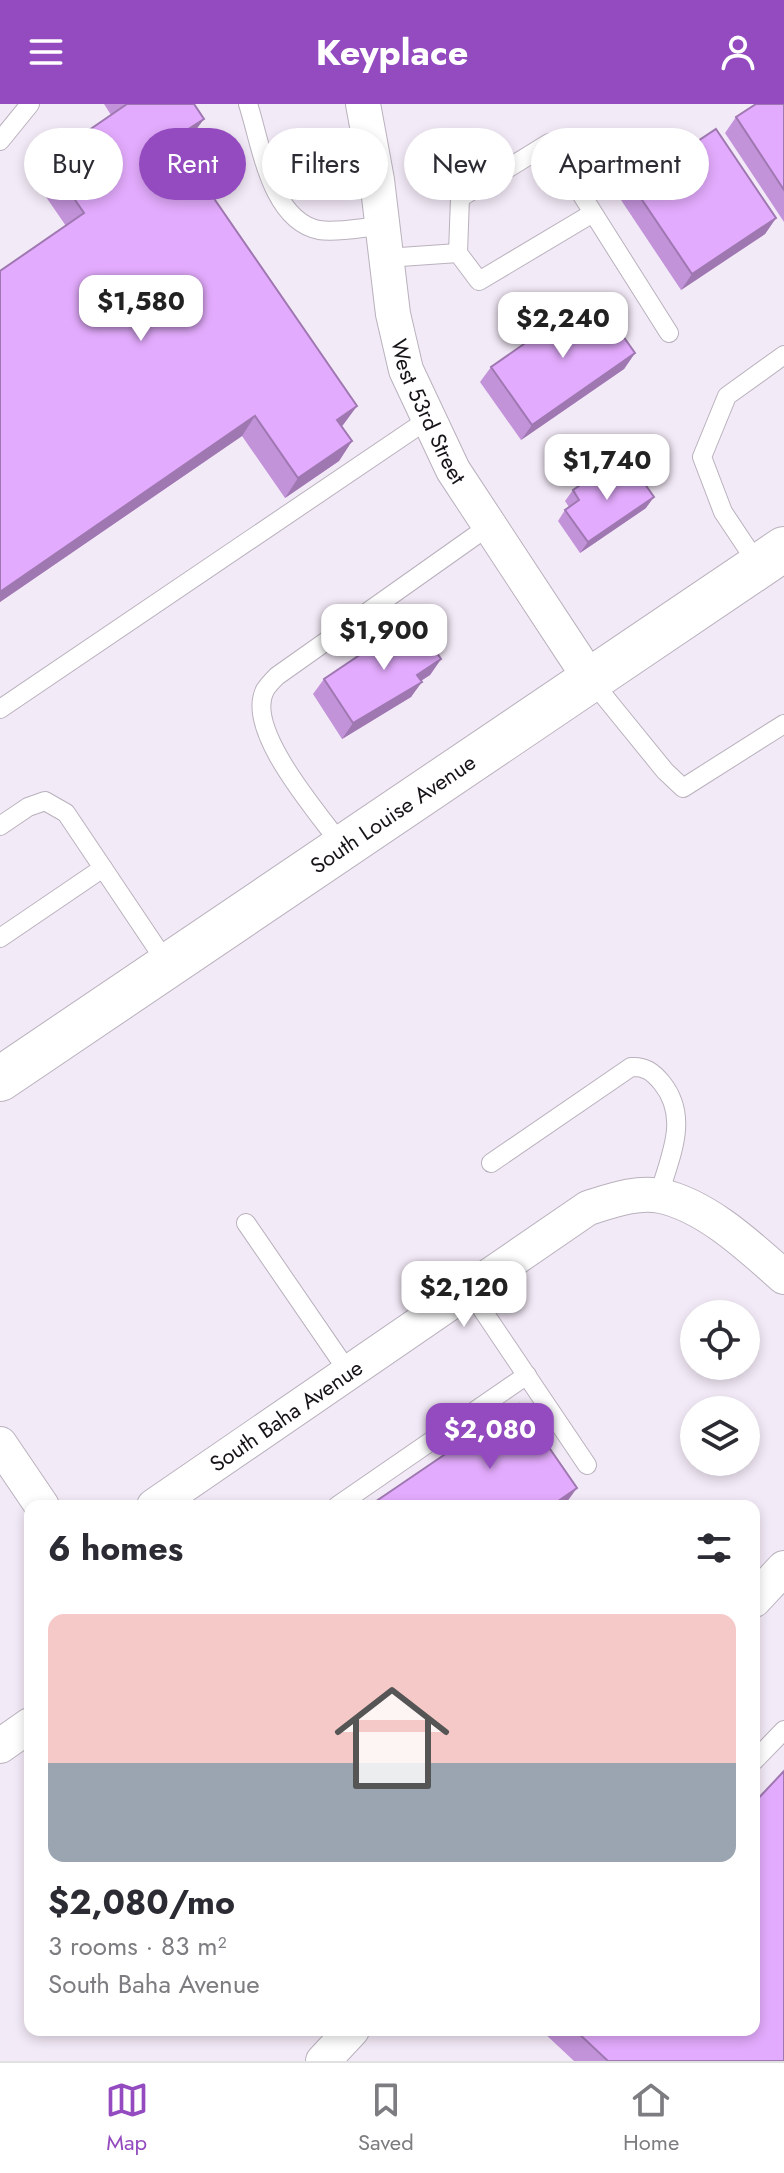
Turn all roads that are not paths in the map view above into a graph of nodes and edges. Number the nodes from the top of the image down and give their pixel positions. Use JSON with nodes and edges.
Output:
{"nodes":[{"id":1,"x":30,"y":104,"type":"edge"},
{"id":2,"x":248,"y":104,"type":"edge"},
{"id":3,"x":363,"y":104,"type":"edge"},
{"id":4,"x":0,"y":141,"type":"edge"},
{"id":5,"x":593,"y":213,"type":"junction"},
{"id":6,"x":384,"y":242,"type":"junction"},
{"id":7,"x":458,"y":253,"type":"junction"},
{"id":8,"x":669,"y":333,"type":"dead end"},
{"id":9,"x":784,"y":355,"type":"edge"},
{"id":10,"x":427,"y":420,"type":"junction"},
{"id":11,"x":489,"y":526,"type":"junction"},
{"id":12,"x":772,"y":557,"type":"edge"},
{"id":13,"x":591,"y":680,"type":"junction"},
{"id":14,"x":0,"y":709,"type":"edge"},
{"id":15,"x":784,"y":724,"type":"edge"},
{"id":16,"x":0,"y":826,"type":"edge"},
{"id":17,"x":343,"y":847,"type":"junction"},
{"id":18,"x":103,"y":868,"type":"junction"},
{"id":19,"x":0,"y":938,"type":"edge"},
{"id":20,"x":168,"y":965,"type":"junction"},
{"id":21,"x":0,"y":1079,"type":"edge"},
{"id":22,"x":491,"y":1163,"type":"dead end"},
{"id":23,"x":659,"y":1195,"type":"junction"},
{"id":24,"x":246,"y":1223,"type":"dead end"},
{"id":25,"x":784,"y":1277,"type":"edge"},
{"id":26,"x":469,"y":1290,"type":"junction"},
{"id":27,"x":349,"y":1373,"type":"junction"},
{"id":28,"x":527,"y":1375,"type":"junction"},
{"id":29,"x":0,"y":1444,"type":"edge"},
{"id":30,"x":587,"y":1465,"type":"dead end"},
{"id":31,"x":38,"y":1500,"type":"edge"},
{"id":32,"x":163,"y":1500,"type":"edge"},
{"id":33,"x":346,"y":1500,"type":"edge"},
{"id":34,"x":784,"y":1568,"type":"edge"},
{"id":35,"x":760,"y":1594,"type":"edge"},
{"id":36,"x":24,"y":1729,"type":"edge"},
{"id":37,"x":784,"y":1730,"type":"edge"},
{"id":38,"x":0,"y":1746,"type":"edge"},
{"id":39,"x":760,"y":1755,"type":"edge"},
{"id":40,"x":346,"y":2036,"type":"edge"},
{"id":41,"x":323,"y":2061,"type":"edge"}],
"edges":[{"from":1,"to":4,"type":"lane"},
{"from":2,"to":6,"type":"lane"},
{"from":3,"to":6,"type":"street","name":"West 53rd Street"},
{"from":5,"to":7,"type":"lane"},
{"from":5,"to":7,"type":"lane"},
{"from":5,"to":8,"type":"lane"},
{"from":6,"to":7,"type":"lane"},
{"from":6,"to":10,"type":"street","name":"West 53rd Street"},
{"from":9,"to":12,"type":"lane"},
{"from":10,"to":11,"type":"street","name":"West 53rd Street"},
{"from":10,"to":14,"type":"lane"},
{"from":11,"to":13,"type":"street","name":"West 53rd Street"},
{"from":11,"to":17,"type":"lane"},
{"from":12,"to":13,"type":"main road","name":"South Louise Avenue"},
{"from":13,"to":15,"type":"lane"},
{"from":13,"to":17,"type":"main road","name":"South Louise Avenue"},
{"from":16,"to":18,"type":"lane"},
{"from":17,"to":20,"type":"main road","name":"South Louise Avenue"},
{"from":18,"to":19,"type":"lane"},
{"from":18,"to":20,"type":"lane"},
{"from":20,"to":21,"type":"main road","name":"South Louise Avenue"},
{"from":22,"to":23,"type":"lane"},
{"from":23,"to":25,"type":"street","name":"South Baha Avenue"},
{"from":23,"to":26,"type":"street","name":"South Baha Avenue"},
{"from":24,"to":27,"type":"lane"},
{"from":26,"to":27,"type":"street","name":"South Baha Avenue"},
{"from":26,"to":28,"type":"lane"},
{"from":27,"to":32,"type":"street","name":"South Baha Avenue"},
{"from":28,"to":30,"type":"lane"},
{"from":28,"to":33,"type":"lane"},
{"from":29,"to":31,"type":"street"},
{"from":34,"to":35,"type":"street"},
{"from":36,"to":38,"type":"street"},
{"from":37,"to":39,"type":"lane"},
{"from":40,"to":41,"type":"street"}]}
